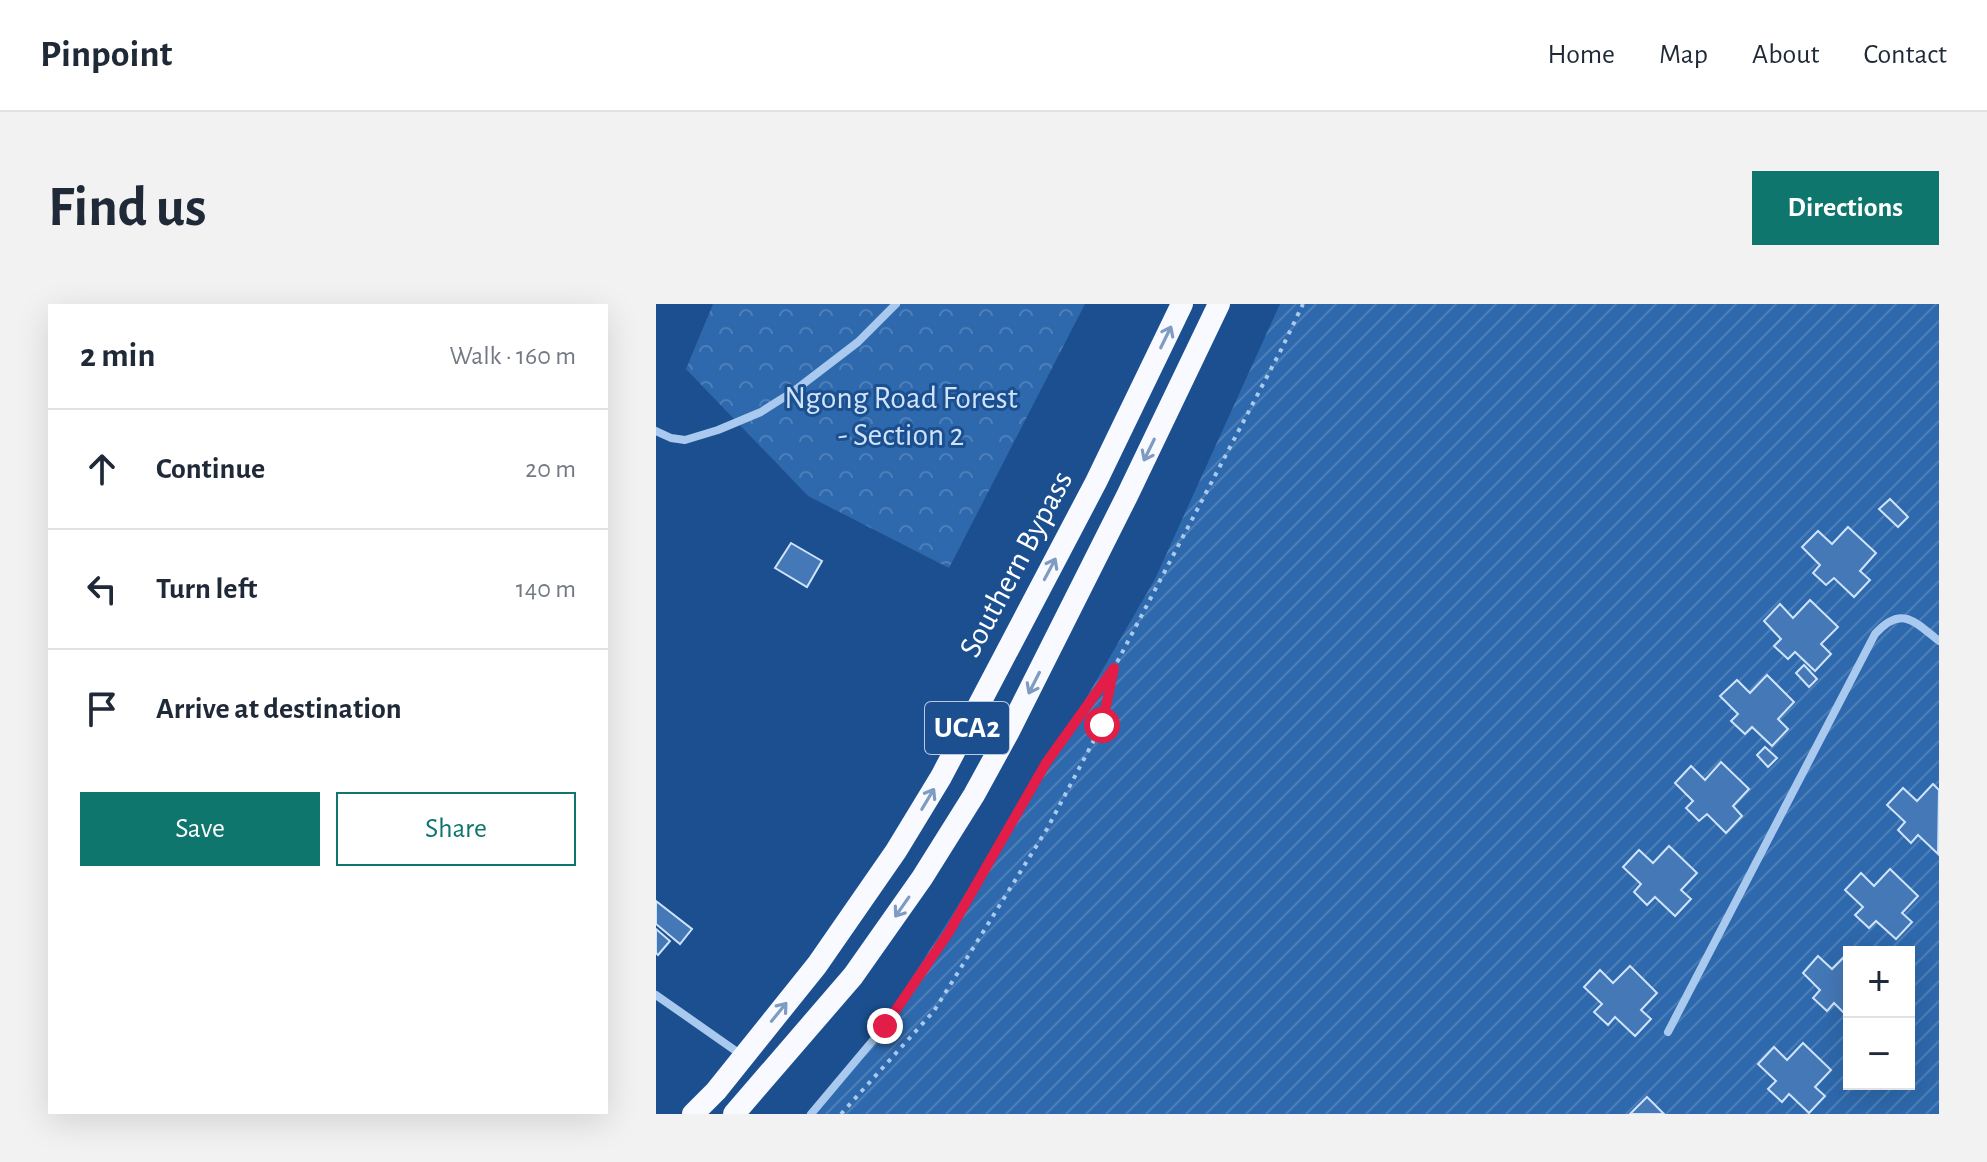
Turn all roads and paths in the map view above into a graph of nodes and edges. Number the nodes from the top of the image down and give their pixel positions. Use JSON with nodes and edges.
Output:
{"nodes":[{"id":1,"x":896,"y":304,"type":"edge"},
{"id":2,"x":1182,"y":304,"type":"edge"},
{"id":3,"x":1219,"y":304,"type":"edge"},
{"id":4,"x":1303,"y":304,"type":"edge"},
{"id":5,"x":656,"y":431,"type":"edge"},
{"id":6,"x":1939,"y":641,"type":"edge"},
{"id":7,"x":1114,"y":668,"type":"junction"},
{"id":8,"x":1046,"y":763,"type":"joint"},
{"id":9,"x":656,"y":995,"type":"edge"},
{"id":10,"x":1668,"y":1032,"type":"dead end"},
{"id":11,"x":743,"y":1056,"type":"junction"},
{"id":12,"x":693,"y":1114,"type":"edge"},
{"id":13,"x":734,"y":1114,"type":"edge"},
{"id":14,"x":811,"y":1114,"type":"edge"},
{"id":15,"x":841,"y":1114,"type":"edge"}],
"edges":[{"from":1,"to":5,"type":"street"},
{"from":11,"to":2,"type":"highway","name":"Southern Bypass","number":"UCA2","one_way":true},
{"from":3,"to":13,"type":"highway","name":"Southern Bypass","number":"UCA2","one_way":true},
{"from":4,"to":7,"type":"path"},
{"from":6,"to":10,"type":"street"},
{"from":7,"to":8,"type":"path"},
{"from":7,"to":15,"type":"path"},
{"from":8,"to":14,"type":"street"},
{"from":9,"to":11,"type":"street"},
{"from":11,"to":12,"type":"highway","name":"Southern Bypass","number":"UCA2"}]}
